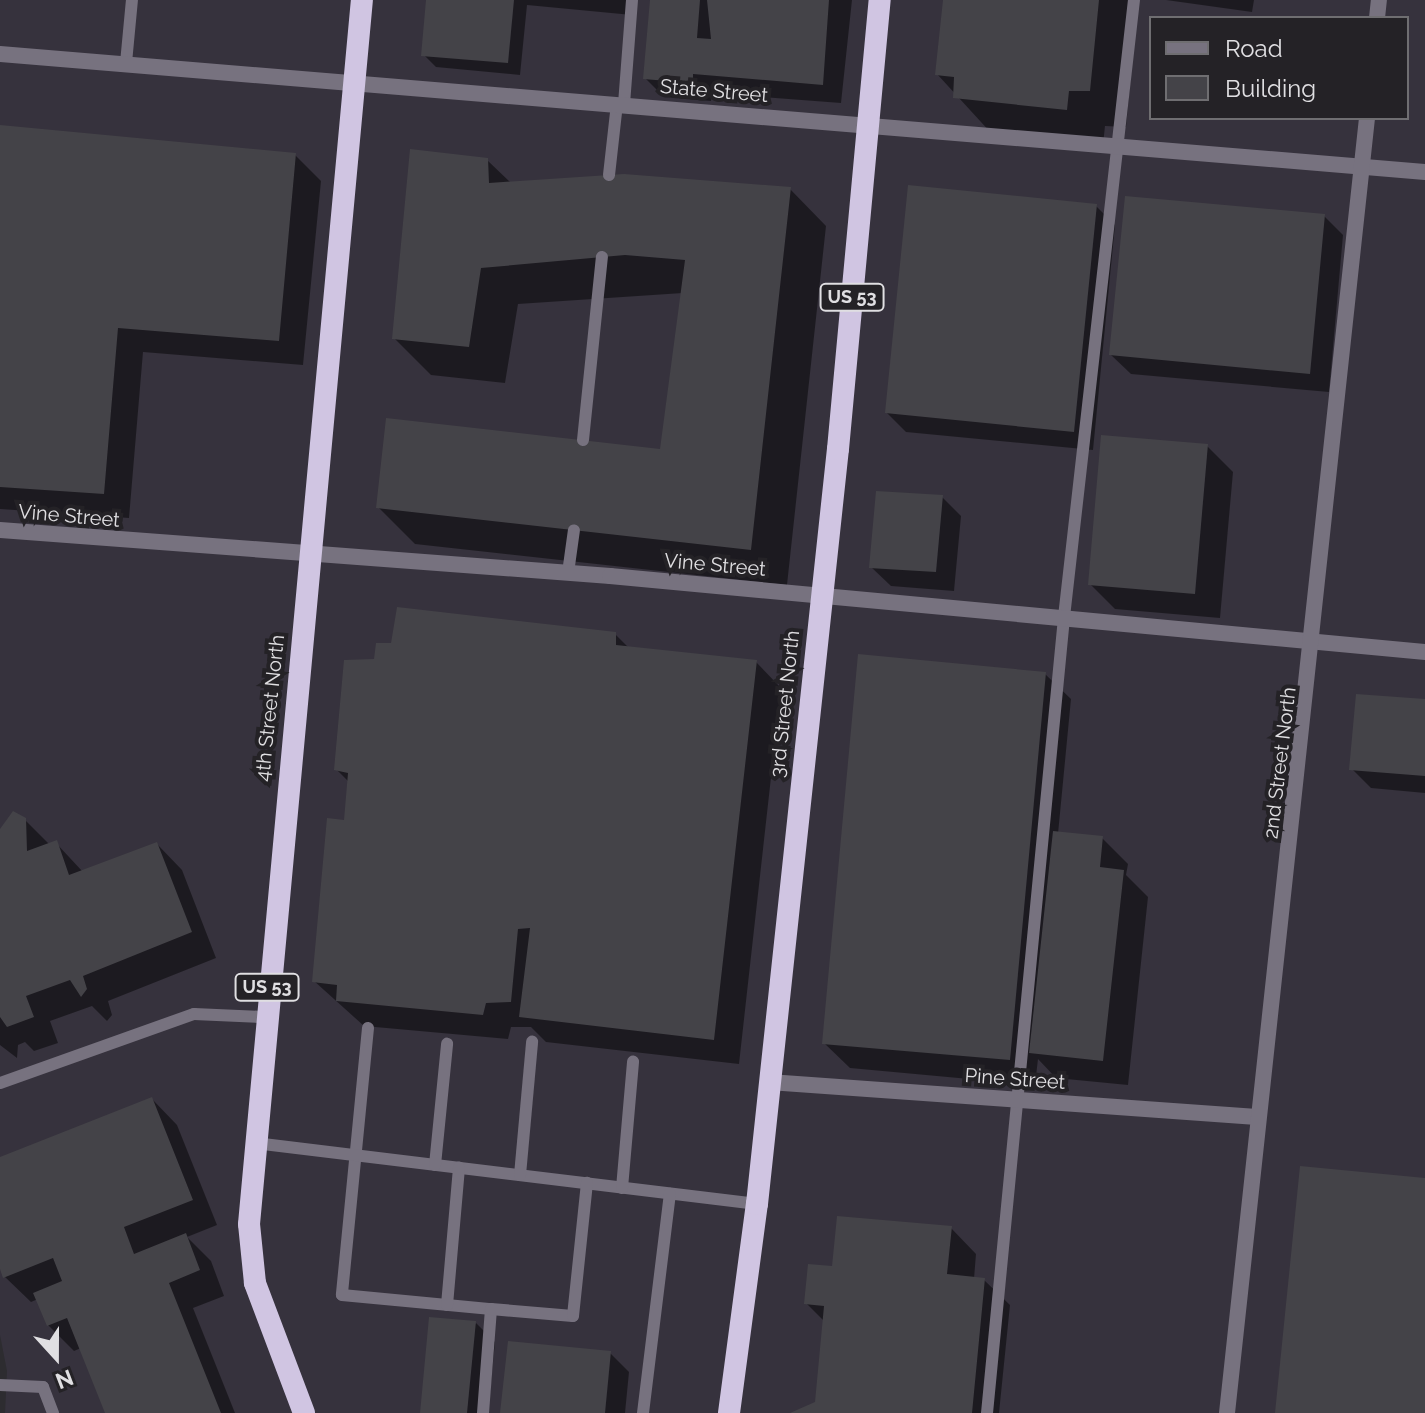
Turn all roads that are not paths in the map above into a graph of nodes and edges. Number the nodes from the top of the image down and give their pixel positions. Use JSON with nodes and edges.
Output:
{"nodes":[{"id":1,"x":132,"y":0,"type":"edge"},
{"id":2,"x":362,"y":0,"type":"edge"},
{"id":3,"x":632,"y":0,"type":"edge"},
{"id":4,"x":880,"y":0,"type":"edge"},
{"id":5,"x":1134,"y":0,"type":"edge"},
{"id":6,"x":0,"y":54,"type":"edge"},
{"id":7,"x":126,"y":63,"type":"junction"},
{"id":8,"x":353,"y":81,"type":"junction"},
{"id":9,"x":621,"y":104,"type":"junction"},
{"id":10,"x":1367,"y":120,"type":"edge"},
{"id":11,"x":868,"y":123,"type":"junction"},
{"id":12,"x":1118,"y":145,"type":"junction"},
{"id":13,"x":1363,"y":167,"type":"junction"},
{"id":14,"x":1425,"y":172,"type":"edge"},
{"id":15,"x":609,"y":175,"type":"dead end"},
{"id":16,"x":602,"y":257,"type":"dead end"},
{"id":17,"x":583,"y":440,"type":"dead end"},
{"id":18,"x":0,"y":530,"type":"edge"},
{"id":19,"x":574,"y":530,"type":"dead end"},
{"id":20,"x":310,"y":554,"type":"junction"},
{"id":21,"x":568,"y":573,"type":"junction"},
{"id":22,"x":821,"y":594,"type":"junction"},
{"id":23,"x":1064,"y":617,"type":"junction"},
{"id":24,"x":1314,"y":642,"type":"junction"},
{"id":25,"x":1425,"y":652,"type":"edge"},
{"id":26,"x":264,"y":1017,"type":"junction"},
{"id":27,"x":368,"y":1028,"type":"dead end"},
{"id":28,"x":532,"y":1042,"type":"dead end"},
{"id":29,"x":447,"y":1044,"type":"dead end"},
{"id":30,"x":633,"y":1061,"type":"dead end"},
{"id":31,"x":769,"y":1082,"type":"junction"},
{"id":32,"x":0,"y":1083,"type":"edge"},
{"id":33,"x":1019,"y":1099,"type":"junction"},
{"id":34,"x":1257,"y":1117,"type":"junction"},
{"id":35,"x":255,"y":1143,"type":"junction"},
{"id":36,"x":354,"y":1155,"type":"junction"},
{"id":37,"x":435,"y":1165,"type":"junction"},
{"id":38,"x":459,"y":1168,"type":"junction"},
{"id":39,"x":520,"y":1175,"type":"junction"},
{"id":40,"x":587,"y":1183,"type":"junction"},
{"id":41,"x":622,"y":1188,"type":"junction"},
{"id":42,"x":670,"y":1194,"type":"junction"},
{"id":43,"x":757,"y":1204,"type":"junction"},
{"id":44,"x":447,"y":1305,"type":"junction"},
{"id":45,"x":491,"y":1309,"type":"junction"},
{"id":46,"x":0,"y":1385,"type":"edge"},
{"id":47,"x":53,"y":1413,"type":"edge"},
{"id":48,"x":304,"y":1413,"type":"edge"},
{"id":49,"x":483,"y":1413,"type":"edge"},
{"id":50,"x":643,"y":1413,"type":"edge"},
{"id":51,"x":729,"y":1413,"type":"edge"},
{"id":52,"x":987,"y":1413,"type":"edge"},
{"id":53,"x":1227,"y":1413,"type":"edge"}],
"edges":[{"from":1,"to":7,"type":"lane"},
{"from":2,"to":8,"type":"highway","name":"4th Street North","number":"US 53"},
{"from":3,"to":9,"type":"lane"},
{"from":4,"to":11,"type":"highway","name":"3rd Street North","number":"US 53"},
{"from":5,"to":12,"type":"lane"},
{"from":6,"to":7,"type":"street","name":"State Street"},
{"from":7,"to":8,"type":"street","name":"State Street"},
{"from":8,"to":9,"type":"street","name":"State Street"},
{"from":8,"to":20,"type":"highway","name":"4th Street North","number":"US 53"},
{"from":9,"to":11,"type":"street","name":"State Street"},
{"from":9,"to":15,"type":"lane"},
{"from":10,"to":13,"type":"street","name":"2nd Street North"},
{"from":11,"to":12,"type":"street","name":"State Street"},
{"from":11,"to":22,"type":"highway","name":"3rd Street North","number":"US 53"},
{"from":12,"to":13,"type":"street","name":"State Street"},
{"from":12,"to":23,"type":"lane"},
{"from":13,"to":14,"type":"street","name":"State Street"},
{"from":13,"to":24,"type":"street","name":"2nd Street North"},
{"from":16,"to":17,"type":"lane"},
{"from":18,"to":20,"type":"street","name":"Vine Street"},
{"from":19,"to":21,"type":"lane"},
{"from":20,"to":21,"type":"street","name":"Vine Street"},
{"from":20,"to":26,"type":"highway","name":"4th Street North","number":"US 53"},
{"from":21,"to":22,"type":"street","name":"Vine Street"},
{"from":22,"to":23,"type":"street","name":"Vine Street"},
{"from":22,"to":31,"type":"highway","name":"3rd Street North","number":"US 53"},
{"from":23,"to":24,"type":"street","name":"Vine Street"},
{"from":23,"to":33,"type":"lane"},
{"from":24,"to":25,"type":"street","name":"Vine Street"},
{"from":24,"to":34,"type":"street","name":"2nd Street North"},
{"from":26,"to":32,"type":"lane"},
{"from":26,"to":35,"type":"highway","name":"4th Street North","number":"US 53"},
{"from":27,"to":36,"type":"lane"},
{"from":28,"to":39,"type":"lane"},
{"from":29,"to":37,"type":"lane"},
{"from":30,"to":41,"type":"lane"},
{"from":31,"to":33,"type":"street","name":"Pine Street"},
{"from":31,"to":43,"type":"highway","name":"3rd Street North","number":"US 53"},
{"from":33,"to":34,"type":"street","name":"Pine Street"},
{"from":33,"to":52,"type":"lane"},
{"from":34,"to":53,"type":"street","name":"2nd Street North"},
{"from":35,"to":36,"type":"lane"},
{"from":35,"to":48,"type":"highway","name":"4th Street North","number":"US 53"},
{"from":36,"to":37,"type":"lane"},
{"from":36,"to":44,"type":"lane"},
{"from":37,"to":38,"type":"lane"},
{"from":38,"to":39,"type":"lane"},
{"from":38,"to":44,"type":"lane"},
{"from":39,"to":40,"type":"lane"},
{"from":40,"to":41,"type":"lane"},
{"from":40,"to":45,"type":"lane"},
{"from":41,"to":42,"type":"lane"},
{"from":42,"to":43,"type":"lane"},
{"from":42,"to":50,"type":"lane"},
{"from":43,"to":51,"type":"highway","name":"3rd Street North","number":"US 53"},
{"from":44,"to":45,"type":"lane"},
{"from":45,"to":49,"type":"lane"},
{"from":46,"to":47,"type":"lane"}]}
